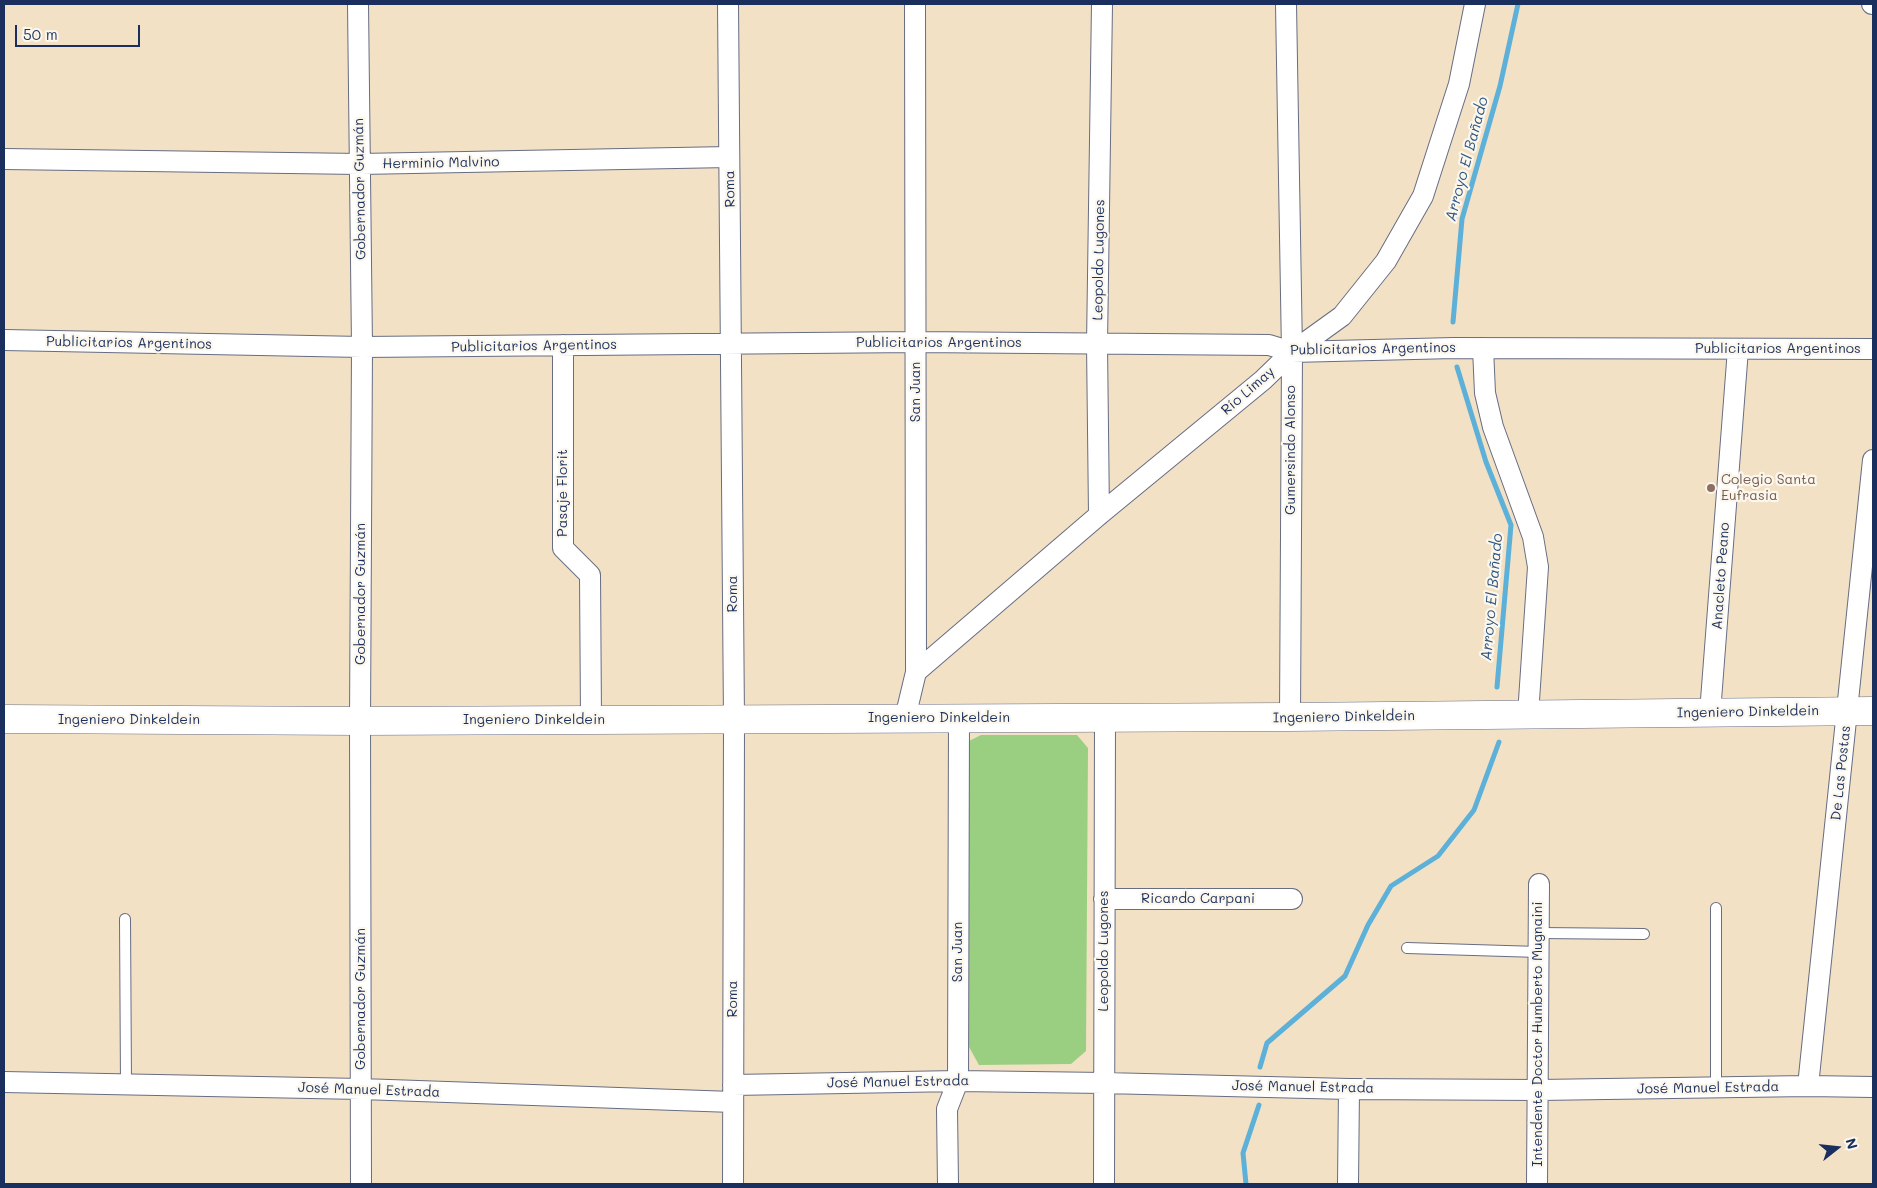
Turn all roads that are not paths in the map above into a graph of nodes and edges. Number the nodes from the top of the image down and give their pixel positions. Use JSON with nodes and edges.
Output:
{"nodes":[{"id":1,"x":358,"y":4,"type":"edge"},
{"id":2,"x":728,"y":4,"type":"edge"},
{"id":3,"x":916,"y":4,"type":"edge"},
{"id":4,"x":1102,"y":4,"type":"edge"},
{"id":5,"x":1286,"y":4,"type":"edge"},
{"id":6,"x":1475,"y":4,"type":"edge"},
{"id":7,"x":729,"y":157,"type":"junction"},
{"id":8,"x":4,"y":159,"type":"edge"},
{"id":9,"x":360,"y":164,"type":"junction"},
{"id":10,"x":4,"y":340,"type":"edge"},
{"id":11,"x":916,"y":342,"type":"junction"},
{"id":12,"x":732,"y":344,"type":"junction"},
{"id":13,"x":1098,"y":344,"type":"junction"},
{"id":14,"x":563,"y":345,"type":"junction"},
{"id":15,"x":362,"y":347,"type":"junction"},
{"id":16,"x":1483,"y":348,"type":"junction"},
{"id":17,"x":1738,"y":349,"type":"junction"},
{"id":18,"x":1873,"y":349,"type":"edge"},
{"id":19,"x":1292,"y":352,"type":"junction"},
{"id":20,"x":1873,"y":460,"type":"edge"},
{"id":21,"x":1100,"y":516,"type":"junction"},
{"id":22,"x":916,"y":672,"type":"junction"},
{"id":23,"x":1860,"y":711,"type":"edge"},
{"id":24,"x":1710,"y":712,"type":"junction"},
{"id":25,"x":1528,"y":715,"type":"junction"},
{"id":26,"x":1290,"y":717,"type":"junction"},
{"id":27,"x":734,"y":718,"type":"junction"},
{"id":28,"x":905,"y":718,"type":"junction"},
{"id":29,"x":959,"y":718,"type":"junction"},
{"id":30,"x":1104,"y":718,"type":"junction"},
{"id":31,"x":4,"y":719,"type":"edge"},
{"id":32,"x":591,"y":719,"type":"junction"},
{"id":33,"x":360,"y":721,"type":"junction"},
{"id":34,"x":1538,"y":884,"type":"dead end"},
{"id":35,"x":1104,"y":899,"type":"junction"},
{"id":36,"x":1292,"y":899,"type":"dead end"},
{"id":37,"x":1716,"y":908,"type":"dead end"},
{"id":38,"x":125,"y":919,"type":"dead end"},
{"id":39,"x":1644,"y":934,"type":"dead end"},
{"id":40,"x":1539,"y":942,"type":"junction"},
{"id":41,"x":1406,"y":948,"type":"dead end"},
{"id":42,"x":958,"y":1081,"type":"junction"},
{"id":43,"x":4,"y":1082,"type":"edge"},
{"id":44,"x":1104,"y":1083,"type":"junction"},
{"id":45,"x":126,"y":1085,"type":"junction"},
{"id":46,"x":1808,"y":1086,"type":"junction"},
{"id":47,"x":1873,"y":1087,"type":"edge"},
{"id":48,"x":1716,"y":1088,"type":"junction"},
{"id":49,"x":361,"y":1089,"type":"junction"},
{"id":50,"x":1349,"y":1089,"type":"junction"},
{"id":51,"x":1539,"y":1090,"type":"junction"},
{"id":52,"x":733,"y":1093,"type":"junction"},
{"id":53,"x":361,"y":1184,"type":"edge"},
{"id":54,"x":732,"y":1184,"type":"edge"},
{"id":55,"x":948,"y":1184,"type":"edge"},
{"id":56,"x":1104,"y":1184,"type":"edge"},
{"id":57,"x":1348,"y":1184,"type":"edge"},
{"id":58,"x":1537,"y":1184,"type":"edge"}],
"edges":[{"from":1,"to":9,"type":"street","name":"Gobernador Guzmán"},
{"from":2,"to":7,"type":"street","name":"Roma"},
{"from":3,"to":11,"type":"street","name":"San Juan"},
{"from":4,"to":13,"type":"street","name":"Leopoldo Lugones"},
{"from":5,"to":19,"type":"street","name":"Gumersindo Alonso"},
{"from":6,"to":19,"type":"street","name":"Río Limay"},
{"from":7,"to":9,"type":"street","name":"Herminio Malvino"},
{"from":7,"to":12,"type":"street","name":"Roma"},
{"from":8,"to":9,"type":"street","name":"Herminio Malvino"},
{"from":9,"to":15,"type":"street","name":"Gobernador Guzmán"},
{"from":10,"to":15,"type":"street","name":"Publicitarios Argentinos"},
{"from":11,"to":12,"type":"street","name":"Publicitarios Argentinos"},
{"from":11,"to":13,"type":"street","name":"Publicitarios Argentinos"},
{"from":11,"to":22,"type":"street","name":"San Juan"},
{"from":12,"to":14,"type":"street","name":"Publicitarios Argentinos"},
{"from":12,"to":27,"type":"street","name":"Roma"},
{"from":13,"to":19,"type":"street","name":"Publicitarios Argentinos"},
{"from":13,"to":21,"type":"street","name":"Leopoldo Lugones"},
{"from":14,"to":15,"type":"street","name":"Publicitarios Argentinos"},
{"from":14,"to":32,"type":"street","name":"Pasaje Florit"},
{"from":15,"to":33,"type":"street","name":"Gobernador Guzmán"},
{"from":16,"to":17,"type":"street","name":"Publicitarios Argentinos"},
{"from":16,"to":19,"type":"street","name":"Publicitarios Argentinos"},
{"from":16,"to":25,"type":"street"},
{"from":17,"to":18,"type":"street","name":"Publicitarios Argentinos"},
{"from":17,"to":24,"type":"street","name":"Anacleto Peano"},
{"from":19,"to":21,"type":"street","name":"Río Limay"},
{"from":19,"to":26,"type":"street","name":"Gumersindo Alonso"},
{"from":20,"to":23,"type":"street","name":"De Las Postas"},
{"from":21,"to":22,"type":"street","name":"Río Limay"},
{"from":22,"to":28,"type":"street","name":"San Juan"},
{"from":23,"to":24,"type":"main road","name":"Ingeniero Dinkeldein"},
{"from":23,"to":46,"type":"street","name":"De Las Postas"},
{"from":24,"to":25,"type":"main road","name":"Ingeniero Dinkeldein"},
{"from":25,"to":26,"type":"main road","name":"Ingeniero Dinkeldein"},
{"from":26,"to":30,"type":"main road","name":"Ingeniero Dinkeldein"},
{"from":27,"to":28,"type":"main road","name":"Ingeniero Dinkeldein"},
{"from":27,"to":32,"type":"main road","name":"Ingeniero Dinkeldein"},
{"from":27,"to":52,"type":"street","name":"Roma"},
{"from":28,"to":29,"type":"main road","name":"Ingeniero Dinkeldein"},
{"from":29,"to":30,"type":"main road","name":"Ingeniero Dinkeldein"},
{"from":29,"to":42,"type":"street","name":"San Juan"},
{"from":30,"to":35,"type":"street","name":"Leopoldo Lugones"},
{"from":31,"to":33,"type":"main road","name":"Ingeniero Dinkeldein"},
{"from":32,"to":33,"type":"main road","name":"Ingeniero Dinkeldein"},
{"from":33,"to":49,"type":"street","name":"Gobernador Guzmán"},
{"from":34,"to":40,"type":"street","name":"Intendente Doctor Humberto Mugnaini"},
{"from":35,"to":36,"type":"street","name":"Ricardo Carpani"},
{"from":35,"to":44,"type":"street","name":"Leopoldo Lugones"},
{"from":37,"to":48,"type":"lane"},
{"from":38,"to":45,"type":"lane"},
{"from":39,"to":40,"type":"lane"},
{"from":40,"to":41,"type":"lane"},
{"from":40,"to":51,"type":"street","name":"Intendente Doctor Humberto Mugnaini"},
{"from":42,"to":44,"type":"street","name":"José Manuel Estrada"},
{"from":42,"to":52,"type":"street","name":"José Manuel Estrada"},
{"from":42,"to":55,"type":"street","name":"San Juan"},
{"from":43,"to":45,"type":"street","name":"José Manuel Estrada"},
{"from":44,"to":50,"type":"street","name":"José Manuel Estrada"},
{"from":44,"to":56,"type":"street","name":"Leopoldo Lugones"},
{"from":45,"to":49,"type":"street","name":"José Manuel Estrada"},
{"from":46,"to":47,"type":"street","name":"José Manuel Estrada"},
{"from":46,"to":48,"type":"street","name":"José Manuel Estrada"},
{"from":48,"to":51,"type":"street","name":"José Manuel Estrada"},
{"from":49,"to":52,"type":"street","name":"José Manuel Estrada"},
{"from":49,"to":53,"type":"street","name":"Gobernador Guzmán"},
{"from":50,"to":51,"type":"street","name":"José Manuel Estrada"},
{"from":50,"to":57,"type":"street"},
{"from":51,"to":58,"type":"street","name":"Intendente Doctor Humberto Mugnaini"},
{"from":52,"to":54,"type":"street","name":"Roma"}]}
